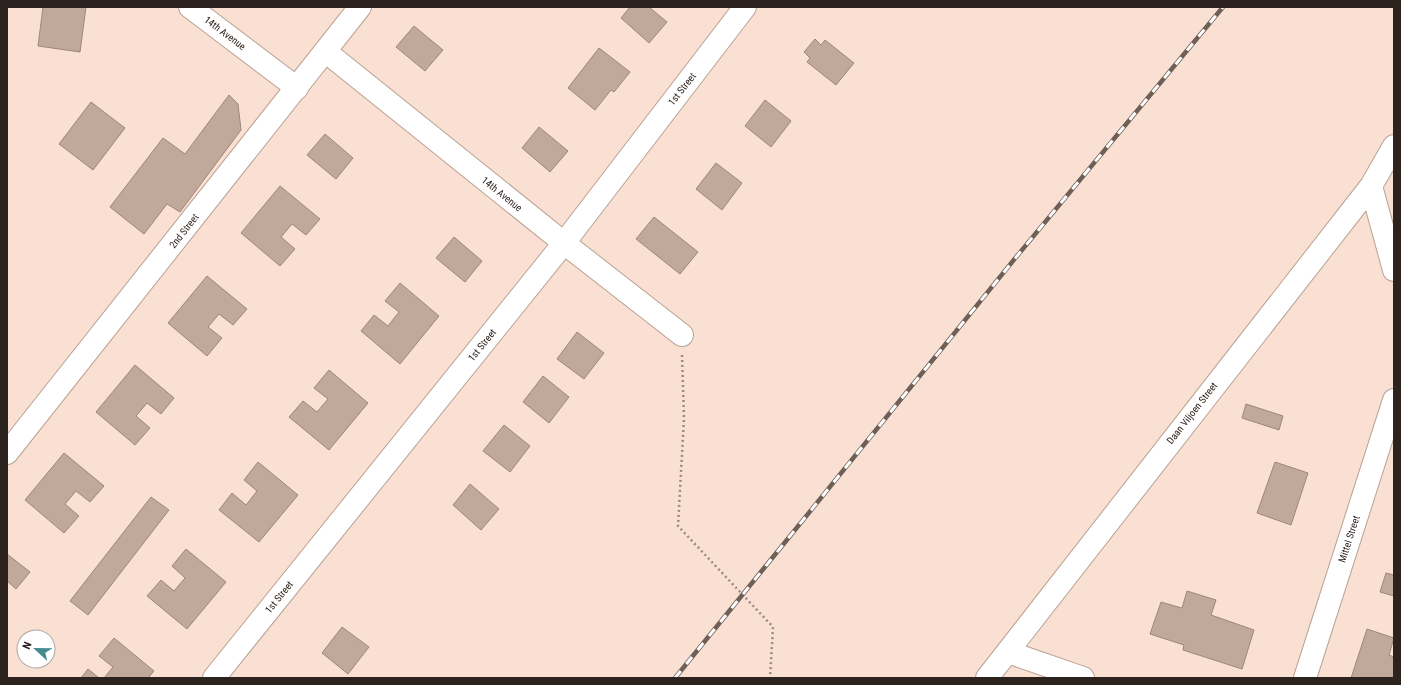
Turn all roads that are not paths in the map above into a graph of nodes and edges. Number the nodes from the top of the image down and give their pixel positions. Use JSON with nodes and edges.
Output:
{"nodes":[{"id":1,"x":190,"y":7,"type":"edge"},
{"id":2,"x":360,"y":7,"type":"edge"},
{"id":3,"x":745,"y":7,"type":"edge"},
{"id":4,"x":325,"y":51,"type":"junction"},
{"id":5,"x":297,"y":88,"type":"junction"},
{"id":6,"x":1394,"y":146,"type":"edge"},
{"id":7,"x":1371,"y":186,"type":"junction"},
{"id":8,"x":564,"y":243,"type":"junction"},
{"id":9,"x":1394,"y":270,"type":"edge"},
{"id":10,"x":682,"y":335,"type":"road end"},
{"id":11,"x":1394,"y":400,"type":"edge"},
{"id":12,"x":7,"y":454,"type":"edge"},
{"id":13,"x":1008,"y":652,"type":"junction"},
{"id":14,"x":214,"y":678,"type":"edge"},
{"id":15,"x":987,"y":678,"type":"edge"},
{"id":16,"x":1083,"y":678,"type":"edge"},
{"id":17,"x":1304,"y":678,"type":"edge"}],
"edges":[{"from":1,"to":5,"type":"street","name":"14th Avenue"},
{"from":2,"to":4,"type":"street","name":"2nd Street"},
{"from":3,"to":8,"type":"street","name":"1st Street"},
{"from":4,"to":5,"type":"street","name":"2nd Street"},
{"from":4,"to":8,"type":"street","name":"14th Avenue"},
{"from":5,"to":12,"type":"street","name":"2nd Street"},
{"from":6,"to":7,"type":"street","name":"Daan Viljoen Street"},
{"from":7,"to":9,"type":"street"},
{"from":7,"to":13,"type":"street","name":"Daan Viljoen Street"},
{"from":8,"to":10,"type":"street","name":"14th Avenue"},
{"from":8,"to":14,"type":"street","name":"1st Street"},
{"from":11,"to":17,"type":"street","name":"Mittel Street"},
{"from":13,"to":15,"type":"street","name":"Daan Viljoen Street"},
{"from":13,"to":16,"type":"street"}]}
